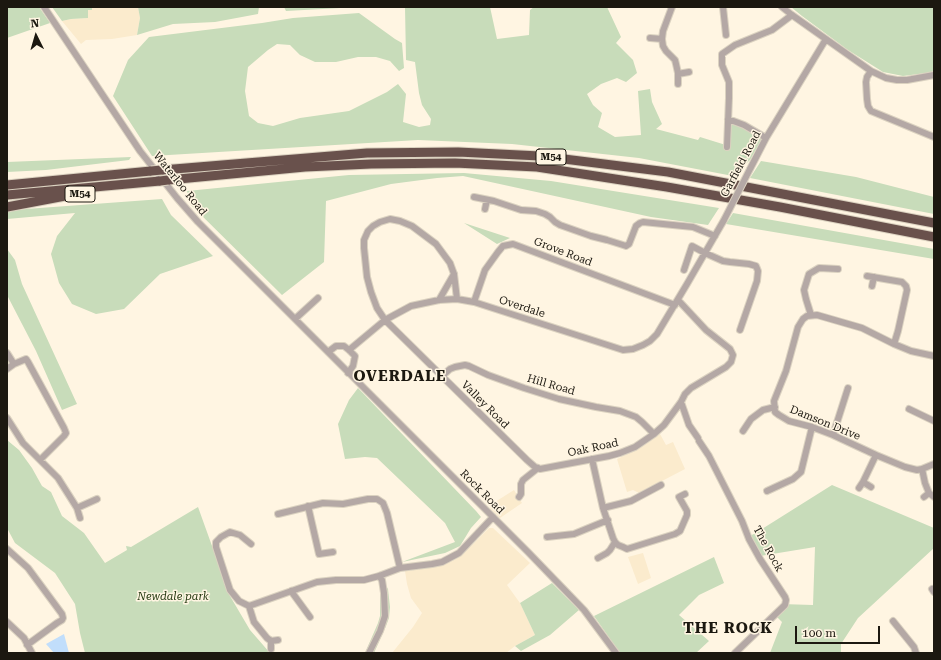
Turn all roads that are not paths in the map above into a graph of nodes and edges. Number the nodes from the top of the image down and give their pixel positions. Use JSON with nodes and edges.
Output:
{"nodes":[{"id":1,"x":44,"y":7,"type":"edge"},
{"id":2,"x":672,"y":7,"type":"edge"},
{"id":3,"x":724,"y":7,"type":"edge"},
{"id":4,"x":782,"y":7,"type":"edge"},
{"id":5,"x":792,"y":15,"type":"junction"},
{"id":6,"x":726,"y":35,"type":"dead end"},
{"id":7,"x":650,"y":38,"type":"dead end"},
{"id":8,"x":662,"y":39,"type":"junction"},
{"id":9,"x":826,"y":39,"type":"junction"},
{"id":10,"x":871,"y":71,"type":"junction"},
{"id":11,"x":689,"y":72,"type":"dead end"},
{"id":12,"x":678,"y":74,"type":"junction"},
{"id":13,"x":934,"y":75,"type":"edge"},
{"id":14,"x":678,"y":84,"type":"dead end"},
{"id":15,"x":728,"y":119,"type":"junction"},
{"id":16,"x":934,"y":136,"type":"edge"},
{"id":17,"x":766,"y":138,"type":"junction"},
{"id":18,"x":727,"y":147,"type":"dead end"},
{"id":19,"x":93,"y":176,"type":"junction"},
{"id":20,"x":7,"y":179,"type":"edge"},
{"id":21,"x":161,"y":181,"type":"junction"},
{"id":22,"x":7,"y":185,"type":"edge"},
{"id":23,"x":7,"y":195,"type":"edge"},
{"id":24,"x":474,"y":197,"type":"dead end"},
{"id":25,"x":487,"y":200,"type":"junction"},
{"id":26,"x":7,"y":207,"type":"edge"},
{"id":27,"x":485,"y":208,"type":"dead end"},
{"id":28,"x":934,"y":223,"type":"edge"},
{"id":29,"x":714,"y":236,"type":"junction"},
{"id":30,"x":934,"y":237,"type":"edge"},
{"id":31,"x":705,"y":253,"type":"junction"},
{"id":32,"x":831,"y":268,"type":"junction"},
{"id":33,"x":838,"y":269,"type":"dead end"},
{"id":34,"x":684,"y":270,"type":"dead end"},
{"id":35,"x":454,"y":274,"type":"junction"},
{"id":36,"x":830,"y":275,"type":"dead end"},
{"id":37,"x":872,"y":286,"type":"dead end"},
{"id":38,"x":318,"y":298,"type":"dead end"},
{"id":39,"x":457,"y":299,"type":"junction"},
{"id":40,"x":439,"y":300,"type":"junction"},
{"id":41,"x":474,"y":302,"type":"junction"},
{"id":42,"x":676,"y":302,"type":"junction"},
{"id":43,"x":811,"y":315,"type":"junction"},
{"id":44,"x":295,"y":319,"type":"junction"},
{"id":45,"x":384,"y":320,"type":"junction"},
{"id":46,"x":740,"y":330,"type":"dead end"},
{"id":47,"x":894,"y":344,"type":"junction"},
{"id":48,"x":349,"y":350,"type":"junction"},
{"id":49,"x":328,"y":352,"type":"junction"},
{"id":50,"x":7,"y":353,"type":"edge"},
{"id":51,"x":934,"y":356,"type":"edge"},
{"id":52,"x":14,"y":364,"type":"junction"},
{"id":53,"x":7,"y":369,"type":"edge"},
{"id":54,"x":348,"y":373,"type":"junction"},
{"id":55,"x":442,"y":376,"type":"junction"},
{"id":56,"x":848,"y":388,"type":"dead end"},
{"id":57,"x":681,"y":402,"type":"junction"},
{"id":58,"x":775,"y":407,"type":"junction"},
{"id":59,"x":909,"y":409,"type":"dead end"},
{"id":60,"x":7,"y":418,"type":"edge"},
{"id":61,"x":934,"y":421,"type":"edge"},
{"id":62,"x":812,"y":427,"type":"junction"},
{"id":63,"x":743,"y":431,"type":"dead end"},
{"id":64,"x":654,"y":434,"type":"junction"},
{"id":65,"x":833,"y":435,"type":"junction"},
{"id":66,"x":876,"y":455,"type":"junction"},
{"id":67,"x":592,"y":459,"type":"junction"},
{"id":68,"x":40,"y":460,"type":"junction"},
{"id":69,"x":934,"y":464,"type":"edge"},
{"id":70,"x":538,"y":468,"type":"junction"},
{"id":71,"x":922,"y":469,"type":"junction"},
{"id":72,"x":863,"y":482,"type":"junction"},
{"id":73,"x":661,"y":485,"type":"dead end"},
{"id":74,"x":871,"y":487,"type":"dead end"},
{"id":75,"x":859,"y":488,"type":"dead end"},
{"id":76,"x":767,"y":491,"type":"dead end"},
{"id":77,"x":685,"y":494,"type":"dead end"},
{"id":78,"x":932,"y":495,"type":"edge"},
{"id":79,"x":519,"y":497,"type":"dead end"},
{"id":80,"x":924,"y":497,"type":"dead end"},
{"id":81,"x":97,"y":499,"type":"dead end"},
{"id":82,"x":308,"y":506,"type":"junction"},
{"id":83,"x":77,"y":508,"type":"junction"},
{"id":84,"x":603,"y":508,"type":"junction"},
{"id":85,"x":278,"y":514,"type":"dead end"},
{"id":86,"x":493,"y":517,"type":"junction"},
{"id":87,"x":80,"y":518,"type":"dead end"},
{"id":88,"x":608,"y":520,"type":"junction"},
{"id":89,"x":547,"y":538,"type":"dead end"},
{"id":90,"x":615,"y":542,"type":"junction"},
{"id":91,"x":251,"y":544,"type":"dead end"},
{"id":92,"x":7,"y":549,"type":"edge"},
{"id":93,"x":333,"y":552,"type":"dead end"},
{"id":94,"x":598,"y":558,"type":"dead end"},
{"id":95,"x":400,"y":568,"type":"junction"},
{"id":96,"x":379,"y":576,"type":"junction"},
{"id":97,"x":291,"y":591,"type":"junction"},
{"id":98,"x":249,"y":606,"type":"junction"},
{"id":99,"x":310,"y":606,"type":"dead end"},
{"id":100,"x":305,"y":610,"type":"junction"},
{"id":101,"x":310,"y":617,"type":"dead end"},
{"id":102,"x":893,"y":621,"type":"dead end"},
{"id":103,"x":7,"y":622,"type":"edge"},
{"id":104,"x":278,"y":640,"type":"dead end"},
{"id":105,"x":271,"y":641,"type":"junction"},
{"id":106,"x":27,"y":645,"type":"junction"},
{"id":107,"x":271,"y":649,"type":"dead end"},
{"id":108,"x":32,"y":653,"type":"edge"},
{"id":109,"x":369,"y":653,"type":"edge"},
{"id":110,"x":616,"y":653,"type":"edge"},
{"id":111,"x":735,"y":653,"type":"edge"},
{"id":112,"x":916,"y":653,"type":"edge"}],
"edges":[{"from":1,"to":44,"type":"street","name":"Waterloo Road"},
{"from":2,"to":8,"type":"street"},
{"from":3,"to":6,"type":"street"},
{"from":4,"to":5,"type":"street"},
{"from":5,"to":9,"type":"street"},
{"from":5,"to":15,"type":"street"},
{"from":7,"to":8,"type":"street"},
{"from":8,"to":12,"type":"street"},
{"from":9,"to":10,"type":"street"},
{"from":9,"to":17,"type":"street","name":"Garfield Road"},
{"from":10,"to":13,"type":"street"},
{"from":10,"to":16,"type":"street"},
{"from":11,"to":12,"type":"street"},
{"from":12,"to":14,"type":"street"},
{"from":15,"to":17,"type":"street"},
{"from":15,"to":18,"type":"street"},
{"from":17,"to":29,"type":"street","name":"Garfield Road","bridge":true},
{"from":19,"to":20,"type":"highway","number":"M54"},
{"from":19,"to":22,"type":"highway","number":"M54"},
{"from":19,"to":28,"type":"highway","number":"M54","bridge":true},
{"from":21,"to":23,"type":"highway","number":"M54"},
{"from":21,"to":26,"type":"highway","number":"M54"},
{"from":21,"to":30,"type":"highway","number":"M54"},
{"from":24,"to":25,"type":"street"},
{"from":25,"to":27,"type":"street"},
{"from":25,"to":29,"type":"street"},
{"from":29,"to":31,"type":"street","name":"Garfield Road"},
{"from":31,"to":34,"type":"street"},
{"from":31,"to":42,"type":"street","name":"Garfield Road"},
{"from":31,"to":46,"type":"street"},
{"from":32,"to":33,"type":"street"},
{"from":32,"to":36,"type":"street"},
{"from":32,"to":43,"type":"street"},
{"from":35,"to":39,"type":"street"},
{"from":35,"to":40,"type":"street"},
{"from":35,"to":45,"type":"street"},
{"from":37,"to":47,"type":"street"},
{"from":38,"to":44,"type":"street"},
{"from":39,"to":40,"type":"street","name":"Overdale"},
{"from":39,"to":41,"type":"street","name":"Overdale"},
{"from":40,"to":45,"type":"street","name":"Overdale"},
{"from":41,"to":42,"type":"street","name":"Overdale"},
{"from":41,"to":42,"type":"street","name":"Grove Road"},
{"from":42,"to":57,"type":"street","name":"Oak Road"},
{"from":43,"to":47,"type":"street"},
{"from":43,"to":58,"type":"street","name":"Damson Drive"},
{"from":44,"to":49,"type":"street","name":"Waterloo Road"},
{"from":45,"to":48,"type":"street","name":"Overdale"},
{"from":45,"to":55,"type":"street","name":"Valley Road"},
{"from":47,"to":51,"type":"street"},
{"from":48,"to":49,"type":"street"},
{"from":48,"to":54,"type":"street"},
{"from":49,"to":54,"type":"street","name":"Rock Road"},
{"from":50,"to":52,"type":"street"},
{"from":52,"to":53,"type":"street"},
{"from":52,"to":68,"type":"street"},
{"from":54,"to":86,"type":"street","name":"Rock Road"},
{"from":55,"to":64,"type":"street","name":"Hill Road"},
{"from":55,"to":70,"type":"street","name":"Valley Road"},
{"from":56,"to":65,"type":"street"},
{"from":57,"to":64,"type":"street","name":"Oak Road"},
{"from":57,"to":111,"type":"street","name":"The Rock"},
{"from":58,"to":62,"type":"street","name":"Damson Drive"},
{"from":58,"to":63,"type":"street"},
{"from":59,"to":61,"type":"street"},
{"from":60,"to":68,"type":"street"},
{"from":62,"to":65,"type":"street","name":"Damson Drive"},
{"from":62,"to":76,"type":"street"},
{"from":64,"to":67,"type":"street","name":"Oak Road"},
{"from":65,"to":66,"type":"street","name":"Damson Drive"},
{"from":66,"to":71,"type":"street","name":"Damson Drive"},
{"from":66,"to":72,"type":"street"},
{"from":67,"to":70,"type":"street","name":"Oak Road"},
{"from":67,"to":84,"type":"street"},
{"from":68,"to":83,"type":"street"},
{"from":69,"to":71,"type":"street"},
{"from":70,"to":79,"type":"street"},
{"from":71,"to":78,"type":"street"},
{"from":72,"to":74,"type":"street"},
{"from":72,"to":75,"type":"street"},
{"from":73,"to":84,"type":"street"},
{"from":77,"to":90,"type":"street"},
{"from":78,"to":80,"type":"street"},
{"from":81,"to":83,"type":"street"},
{"from":82,"to":85,"type":"street"},
{"from":82,"to":93,"type":"street"},
{"from":82,"to":95,"type":"street"},
{"from":83,"to":87,"type":"street"},
{"from":84,"to":88,"type":"street"},
{"from":86,"to":95,"type":"street"},
{"from":86,"to":110,"type":"street","name":"Rock Road"},
{"from":88,"to":89,"type":"street"},
{"from":88,"to":90,"type":"street"},
{"from":90,"to":94,"type":"street"},
{"from":91,"to":98,"type":"street"},
{"from":92,"to":106,"type":"street"},
{"from":95,"to":96,"type":"street"},
{"from":96,"to":97,"type":"street"},
{"from":96,"to":109,"type":"street"},
{"from":97,"to":98,"type":"street"},
{"from":97,"to":100,"type":"street"},
{"from":98,"to":105,"type":"street"},
{"from":99,"to":100,"type":"street"},
{"from":100,"to":101,"type":"street"},
{"from":102,"to":112,"type":"street"},
{"from":103,"to":106,"type":"street"},
{"from":104,"to":105,"type":"street"},
{"from":105,"to":107,"type":"street"},
{"from":106,"to":108,"type":"street"}]}
